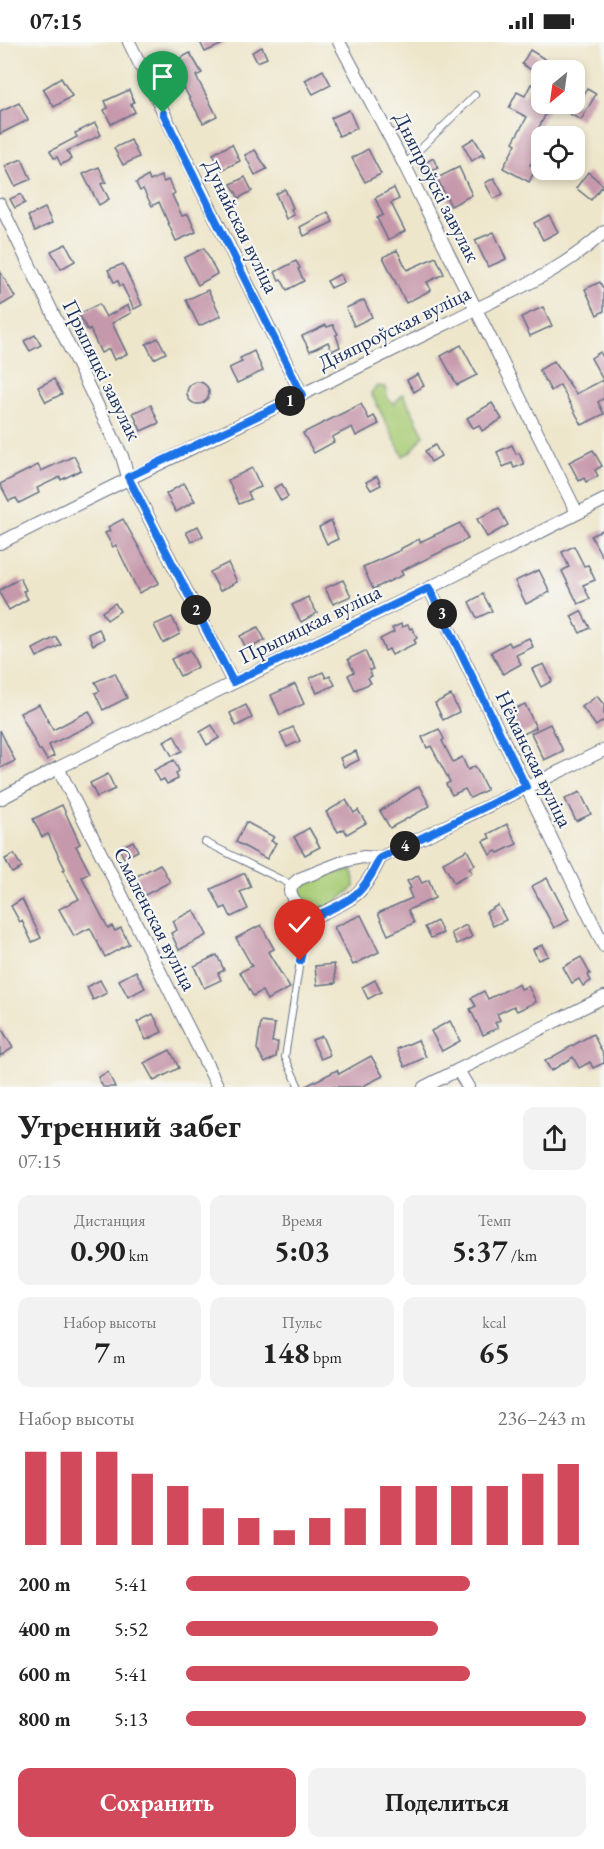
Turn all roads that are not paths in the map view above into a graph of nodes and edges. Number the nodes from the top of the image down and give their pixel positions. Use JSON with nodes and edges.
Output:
{"nodes":[{"id":1,"x":129,"y":42,"type":"edge"},
{"id":2,"x":339,"y":42,"type":"edge"},
{"id":3,"x":475,"y":95,"type":"dead end"},
{"id":4,"x":404,"y":164,"type":"junction"},
{"id":5,"x":0,"y":204,"type":"edge"},
{"id":6,"x":604,"y":232,"type":"edge"},
{"id":7,"x":477,"y":309,"type":"junction"},
{"id":8,"x":302,"y":395,"type":"junction"},
{"id":9,"x":128,"y":477,"type":"junction"},
{"id":10,"x":604,"y":500,"type":"edge"},
{"id":11,"x":577,"y":513,"type":"junction"},
{"id":12,"x":0,"y":543,"type":"edge"},
{"id":13,"x":429,"y":588,"type":"junction"},
{"id":14,"x":233,"y":682,"type":"junction"},
{"id":15,"x":604,"y":750,"type":"edge"},
{"id":16,"x":58,"y":768,"type":"junction"},
{"id":17,"x":526,"y":787,"type":"junction"},
{"id":18,"x":0,"y":799,"type":"edge"},
{"id":19,"x":205,"y":842,"type":"dead end"},
{"id":20,"x":380,"y":858,"type":"junction"},
{"id":21,"x":292,"y":885,"type":"junction"},
{"id":22,"x":309,"y":914,"type":"junction"},
{"id":23,"x":604,"y":946,"type":"edge"},
{"id":24,"x":604,"y":997,"type":"edge"},
{"id":25,"x":458,"y":1070,"type":"junction"},
{"id":26,"x":218,"y":1087,"type":"edge"},
{"id":27,"x":299,"y":1087,"type":"edge"},
{"id":28,"x":424,"y":1087,"type":"edge"},
{"id":29,"x":468,"y":1087,"type":"edge"}],
"edges":[{"from":1,"to":8,"type":"street","name":"Дунайская вуліца"},
{"from":2,"to":4,"type":"street","name":"Дняпроўскі завулак"},
{"from":3,"to":4,"type":"lane"},
{"from":4,"to":7,"type":"street","name":"Дняпроўскі завулак"},
{"from":5,"to":9,"type":"street","name":"Прыпяцкі завулак"},
{"from":6,"to":7,"type":"street","name":"Дняпроўская вуліца"},
{"from":7,"to":8,"type":"street","name":"Дняпроўская вуліца"},
{"from":7,"to":11,"type":"street","name":"Дняпроўскі завулак"},
{"from":8,"to":9,"type":"street","name":"Дняпроўская вуліца"},
{"from":9,"to":12,"type":"street","name":"Дняпроўская вуліца"},
{"from":9,"to":14,"type":"street","name":"Прыпяцкі завулак"},
{"from":10,"to":11,"type":"street","name":"Прыпяцкая вуліца"},
{"from":11,"to":13,"type":"street","name":"Прыпяцкая вуліца"},
{"from":13,"to":14,"type":"street","name":"Прыпяцкая вуліца"},
{"from":13,"to":17,"type":"street","name":"Нёманская вуліца"},
{"from":14,"to":16,"type":"street","name":"Прыпяцкая вуліца"},
{"from":15,"to":17,"type":"street"},
{"from":16,"to":18,"type":"street","name":"Прыпяцкая вуліца"},
{"from":16,"to":26,"type":"street","name":"Смаленская вуліца"},
{"from":17,"to":20,"type":"street"},
{"from":17,"to":23,"type":"street","name":"Нёманская вуліца"},
{"from":19,"to":21,"type":"lane"},
{"from":20,"to":21,"type":"street"},
{"from":20,"to":22,"type":"street"},
{"from":21,"to":22,"type":"street"},
{"from":22,"to":27,"type":"lane"},
{"from":24,"to":25,"type":"street"},
{"from":25,"to":28,"type":"street"},
{"from":25,"to":29,"type":"street"}]}
